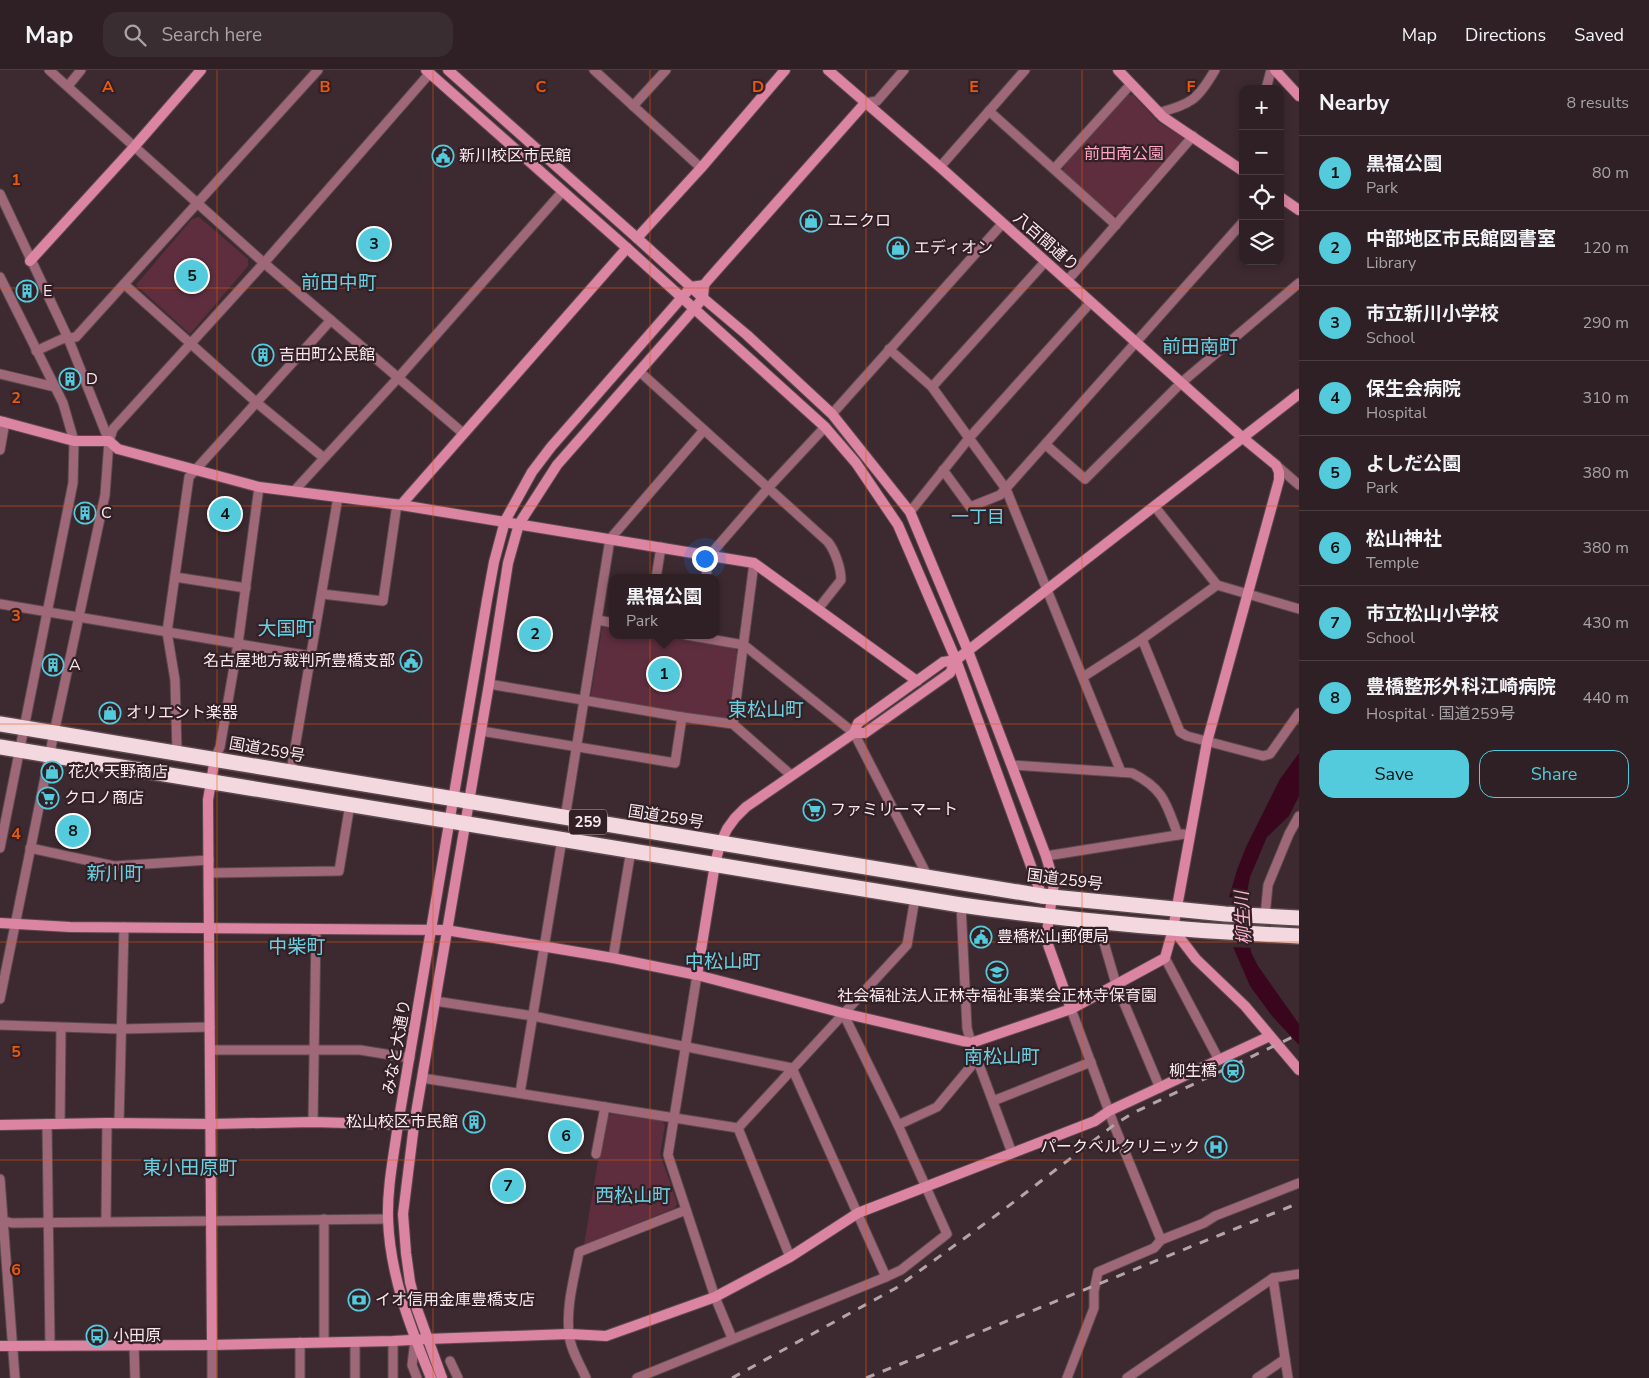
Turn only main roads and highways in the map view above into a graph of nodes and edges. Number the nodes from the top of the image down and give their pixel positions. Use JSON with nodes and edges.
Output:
{"nodes":[{"id":1,"x":0,"y":724,"type":"edge"},
{"id":2,"x":0,"y":747,"type":"edge"},
{"id":3,"x":1299,"y":918,"type":"edge"},
{"id":4,"x":1299,"y":936,"type":"edge"}],
"edges":[{"from":1,"to":3,"type":"highway","name":"国道259号","number":"259"},
{"from":2,"to":4,"type":"highway","number":"259"}]}
